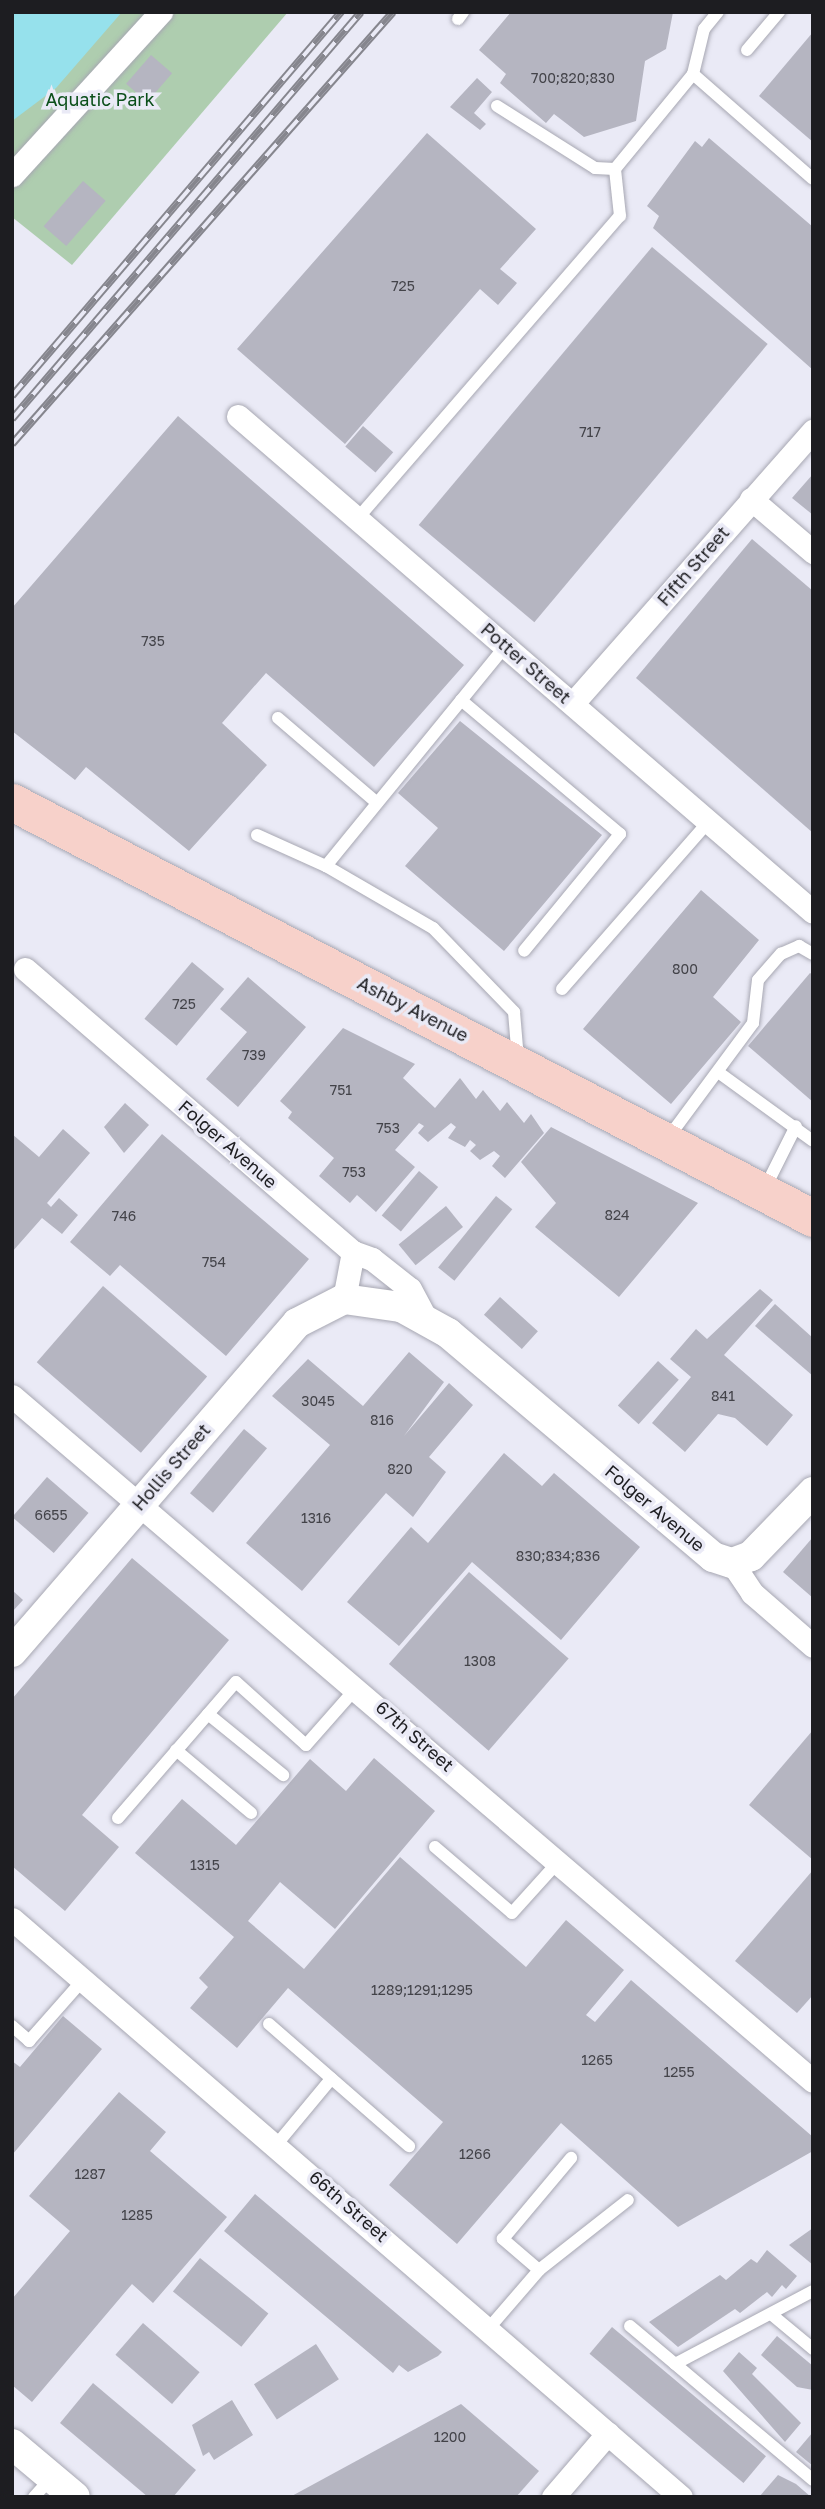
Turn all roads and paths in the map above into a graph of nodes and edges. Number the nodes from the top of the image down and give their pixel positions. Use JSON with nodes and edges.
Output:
{"nodes":[{"id":1,"x":161,"y":12,"type":"edge"},
{"id":2,"x":718,"y":12,"type":"edge"},
{"id":3,"x":779,"y":12,"type":"edge"},
{"id":4,"x":747,"y":50,"type":"dead end"},
{"id":5,"x":693,"y":74,"type":"junction"},
{"id":6,"x":496,"y":106,"type":"dead end"},
{"id":7,"x":615,"y":169,"type":"junction"},
{"id":8,"x":12,"y":175,"type":"edge"},
{"id":9,"x":813,"y":179,"type":"edge"},
{"id":10,"x":238,"y":416,"type":"dead end"},
{"id":11,"x":813,"y":430,"type":"edge"},
{"id":12,"x":751,"y":499,"type":"junction"},
{"id":13,"x":358,"y":518,"type":"junction"},
{"id":14,"x":813,"y":552,"type":"edge"},
{"id":15,"x":506,"y":645,"type":"junction"},
{"id":16,"x":461,"y":700,"type":"junction"},
{"id":17,"x":573,"y":703,"type":"junction"},
{"id":18,"x":278,"y":718,"type":"dead end"},
{"id":19,"x":12,"y":802,"type":"edge"},
{"id":20,"x":377,"y":803,"type":"junction"},
{"id":21,"x":708,"y":822,"type":"junction"},
{"id":22,"x":257,"y":835,"type":"dead end"},
{"id":23,"x":326,"y":866,"type":"junction"},
{"id":24,"x":813,"y":912,"type":"edge"},
{"id":25,"x":524,"y":951,"type":"dead end"},
{"id":26,"x":813,"y":954,"type":"edge"},
{"id":27,"x":19,"y":964,"type":"edge"},
{"id":28,"x":562,"y":989,"type":"dead end"},
{"id":29,"x":518,"y":1063,"type":"junction"},
{"id":30,"x":718,"y":1072,"type":"junction"},
{"id":31,"x":796,"y":1126,"type":"junction"},
{"id":32,"x":813,"y":1141,"type":"edge"},
{"id":33,"x":665,"y":1142,"type":"junction"},
{"id":34,"x":763,"y":1192,"type":"junction"},
{"id":35,"x":813,"y":1218,"type":"edge"},
{"id":36,"x":353,"y":1252,"type":"junction"},
{"id":37,"x":344,"y":1299,"type":"junction"},
{"id":38,"x":426,"y":1319,"type":"junction"},
{"id":39,"x":12,"y":1396,"type":"edge"},
{"id":40,"x":813,"y":1492,"type":"edge"},
{"id":41,"x":141,"y":1502,"type":"junction"},
{"id":42,"x":732,"y":1563,"type":"junction"},
{"id":43,"x":813,"y":1646,"type":"edge"},
{"id":44,"x":12,"y":1652,"type":"edge"},
{"id":45,"x":358,"y":1686,"type":"junction"},
{"id":46,"x":208,"y":1714,"type":"junction"},
{"id":47,"x":176,"y":1750,"type":"junction"},
{"id":48,"x":283,"y":1775,"type":"dead end"},
{"id":49,"x":251,"y":1813,"type":"dead end"},
{"id":50,"x":118,"y":1818,"type":"dead end"},
{"id":51,"x":435,"y":1847,"type":"dead end"},
{"id":52,"x":559,"y":1861,"type":"junction"},
{"id":53,"x":12,"y":1919,"type":"edge"},
{"id":54,"x":83,"y":1980,"type":"junction"},
{"id":55,"x":269,"y":2024,"type":"dead end"},
{"id":56,"x":12,"y":2026,"type":"edge"},
{"id":57,"x":331,"y":2079,"type":"junction"},
{"id":58,"x":813,"y":2081,"type":"edge"},
{"id":59,"x":277,"y":2144,"type":"junction"},
{"id":60,"x":409,"y":2146,"type":"dead end"},
{"id":61,"x":571,"y":2158,"type":"dead end"},
{"id":62,"x":628,"y":2200,"type":"dead end"},
{"id":63,"x":539,"y":2270,"type":"junction"},
{"id":64,"x":813,"y":2291,"type":"edge"},
{"id":65,"x":771,"y":2314,"type":"junction"},
{"id":66,"x":630,"y":2326,"type":"dead end"},
{"id":67,"x":489,"y":2328,"type":"junction"},
{"id":68,"x":813,"y":2348,"type":"edge"},
{"id":69,"x":675,"y":2364,"type":"junction"},
{"id":70,"x":608,"y":2433,"type":"junction"},
{"id":71,"x":12,"y":2444,"type":"edge"},
{"id":72,"x":813,"y":2480,"type":"edge"},
{"id":73,"x":43,"y":2487,"type":"edge"},
{"id":74,"x":75,"y":2497,"type":"edge"},
{"id":75,"x":553,"y":2497,"type":"edge"},
{"id":76,"x":681,"y":2497,"type":"edge"}],
"edges":[{"from":1,"to":8,"type":"street"},
{"from":2,"to":5,"type":"lane"},
{"from":3,"to":4,"type":"lane"},
{"from":5,"to":7,"type":"lane"},
{"from":5,"to":9,"type":"lane"},
{"from":6,"to":7,"type":"lane"},
{"from":7,"to":13,"type":"lane"},
{"from":10,"to":13,"type":"street","name":"Potter Street"},
{"from":11,"to":12,"type":"street","name":"Fifth Street"},
{"from":12,"to":14,"type":"street"},
{"from":12,"to":17,"type":"street","name":"Fifth Street"},
{"from":13,"to":15,"type":"street","name":"Potter Street"},
{"from":15,"to":16,"type":"lane"},
{"from":15,"to":17,"type":"street","name":"Potter Street"},
{"from":16,"to":20,"type":"lane"},
{"from":16,"to":25,"type":"lane"},
{"from":17,"to":21,"type":"street","name":"Potter Street"},
{"from":18,"to":20,"type":"lane"},
{"from":19,"to":29,"type":"main road","name":"Ashby Avenue"},
{"from":20,"to":23,"type":"lane"},
{"from":21,"to":24,"type":"street","name":"Potter Street"},
{"from":21,"to":28,"type":"lane"},
{"from":22,"to":23,"type":"lane"},
{"from":23,"to":29,"type":"lane"},
{"from":26,"to":30,"type":"lane"},
{"from":27,"to":36,"type":"street","name":"Folger Avenue"},
{"from":29,"to":33,"type":"main road","name":"Ashby Avenue"},
{"from":30,"to":31,"type":"lane"},
{"from":30,"to":33,"type":"lane"},
{"from":31,"to":32,"type":"lane"},
{"from":31,"to":34,"type":"lane"},
{"from":33,"to":34,"type":"main road","name":"Ashby Avenue"},
{"from":34,"to":35,"type":"main road","name":"Ashby Avenue"},
{"from":36,"to":37,"type":"street"},
{"from":36,"to":38,"type":"street","name":"Folger Avenue"},
{"from":37,"to":38,"type":"street","name":"Folger Avenue"},
{"from":37,"to":41,"type":"street","name":"Hollis Street"},
{"from":38,"to":42,"type":"street","name":"Folger Avenue"},
{"from":39,"to":41,"type":"street","name":"67th Street"},
{"from":40,"to":42,"type":"street"},
{"from":41,"to":44,"type":"street","name":"Hollis Street"},
{"from":41,"to":45,"type":"street","name":"67th Street"},
{"from":42,"to":43,"type":"street","name":"Folger Avenue"},
{"from":45,"to":46,"type":"lane"},
{"from":45,"to":52,"type":"street","name":"67th Street"},
{"from":46,"to":47,"type":"lane"},
{"from":46,"to":48,"type":"lane"},
{"from":47,"to":49,"type":"lane"},
{"from":47,"to":50,"type":"lane"},
{"from":51,"to":52,"type":"lane"},
{"from":52,"to":58,"type":"street","name":"67th Street"},
{"from":53,"to":54,"type":"street","name":"66th Street"},
{"from":54,"to":56,"type":"lane"},
{"from":54,"to":59,"type":"street","name":"66th Street"},
{"from":55,"to":57,"type":"lane"},
{"from":57,"to":59,"type":"lane"},
{"from":57,"to":60,"type":"lane"},
{"from":59,"to":67,"type":"street","name":"66th Street"},
{"from":61,"to":63,"type":"lane"},
{"from":62,"to":63,"type":"lane"},
{"from":63,"to":67,"type":"lane"},
{"from":64,"to":65,"type":"lane"},
{"from":65,"to":68,"type":"lane"},
{"from":65,"to":69,"type":"lane"},
{"from":66,"to":69,"type":"lane"},
{"from":67,"to":70,"type":"street","name":"66th Street"},
{"from":69,"to":72,"type":"lane"},
{"from":70,"to":75,"type":"street"},
{"from":70,"to":76,"type":"street","name":"66th Street"},
{"from":71,"to":73,"type":"street"},
{"from":73,"to":74,"type":"street"}]}
